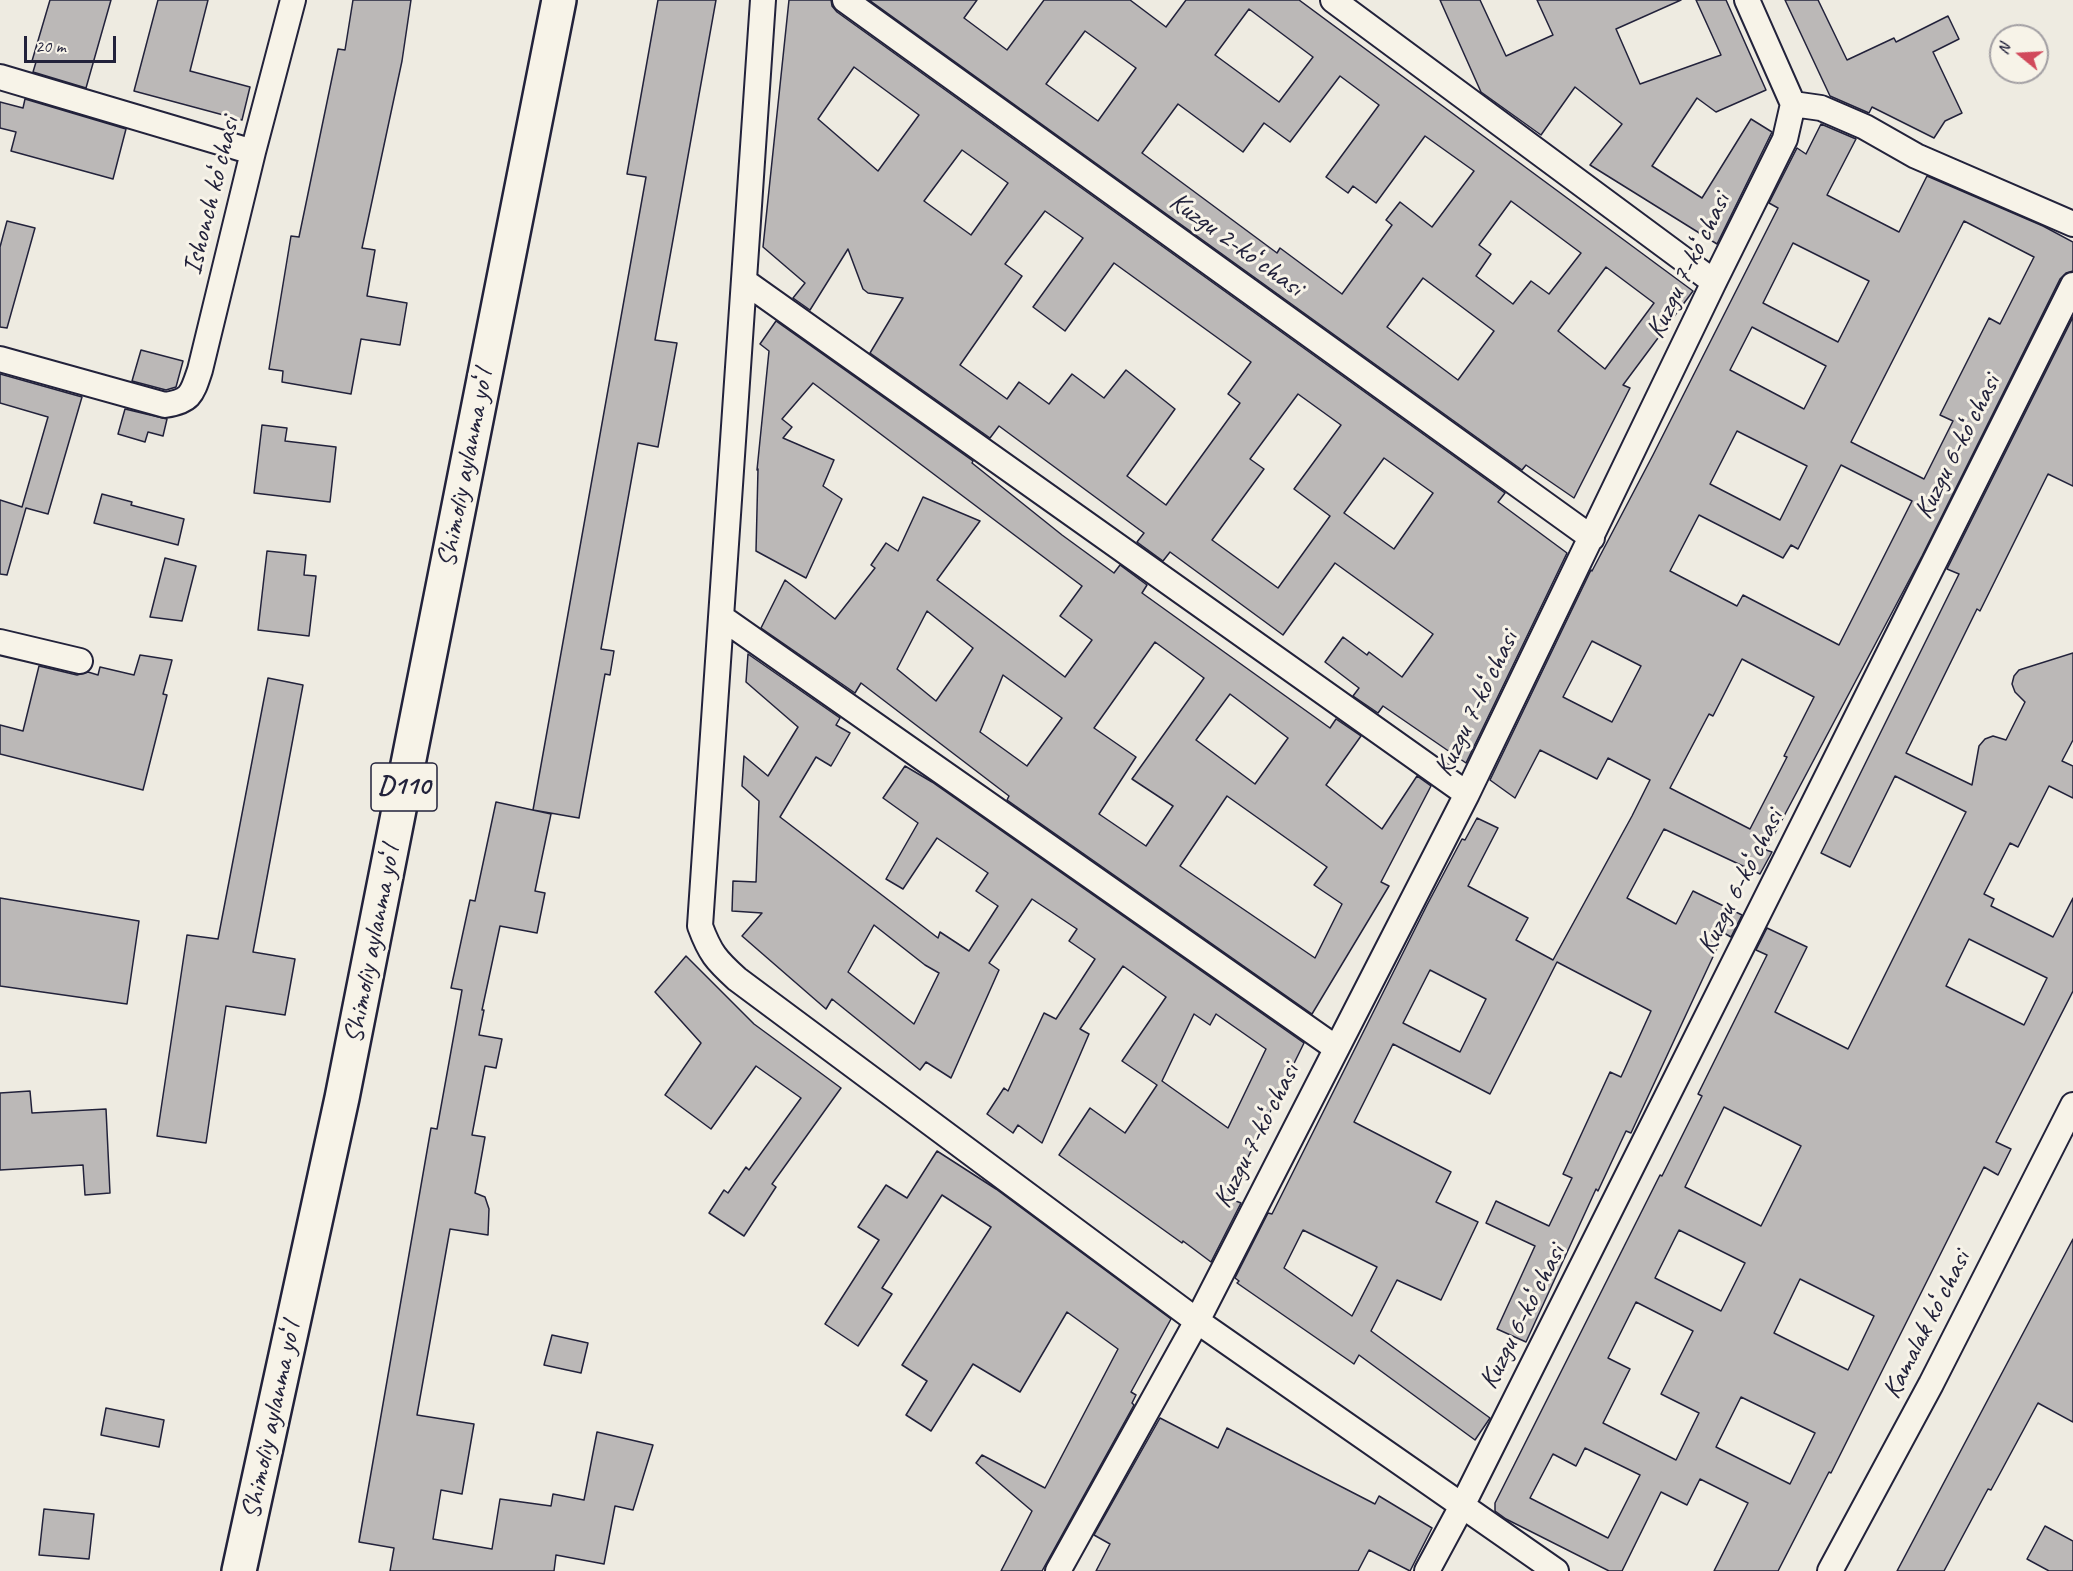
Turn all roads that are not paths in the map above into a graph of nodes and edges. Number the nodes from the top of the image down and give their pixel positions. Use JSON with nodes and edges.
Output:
{"nodes":[{"id":1,"x":294,"y":0,"type":"edge"},
{"id":2,"x":559,"y":0,"type":"edge"},
{"id":3,"x":763,"y":0,"type":"edge"},
{"id":4,"x":845,"y":0,"type":"edge"},
{"id":5,"x":1747,"y":0,"type":"edge"},
{"id":6,"x":1346,"y":5,"type":"edge"},
{"id":7,"x":0,"y":76,"type":"edge"},
{"id":8,"x":1793,"y":104,"type":"junction"},
{"id":9,"x":253,"y":152,"type":"junction"},
{"id":10,"x":2073,"y":224,"type":"edge"},
{"id":11,"x":744,"y":281,"type":"junction"},
{"id":12,"x":1713,"y":282,"type":"junction"},
{"id":13,"x":2073,"y":285,"type":"edge"},
{"id":14,"x":0,"y":359,"type":"edge"},
{"id":15,"x":1592,"y":538,"type":"junction"},
{"id":16,"x":721,"y":617,"type":"junction"},
{"id":17,"x":0,"y":642,"type":"edge"},
{"id":18,"x":80,"y":661,"type":"dead end"},
{"id":19,"x":1467,"y":794,"type":"junction"},
{"id":20,"x":1336,"y":1048,"type":"junction"},
{"id":21,"x":2073,"y":1105,"type":"edge"},
{"id":22,"x":1197,"y":1321,"type":"junction"},
{"id":23,"x":1462,"y":1506,"type":"junction"},
{"id":24,"x":239,"y":1571,"type":"edge"},
{"id":25,"x":1058,"y":1571,"type":"edge"},
{"id":26,"x":1427,"y":1571,"type":"edge"},
{"id":27,"x":1556,"y":1571,"type":"edge"},
{"id":28,"x":1830,"y":1571,"type":"edge"}],
"edges":[{"from":1,"to":9,"type":"street","name":"Ishonch koʻchasi"},
{"from":2,"to":24,"type":"main road","name":"Shimoliy aylanma yoʻl","number":"D110"},
{"from":3,"to":11,"type":"street"},
{"from":4,"to":15,"type":"street","name":"Kuzgu 2-koʻchasi"},
{"from":5,"to":8,"type":"street"},
{"from":6,"to":12,"type":"street"},
{"from":7,"to":9,"type":"street"},
{"from":8,"to":10,"type":"street"},
{"from":8,"to":12,"type":"street","name":"Kuzgu 7-koʻchasi"},
{"from":9,"to":14,"type":"street","name":"Ishonch koʻchasi"},
{"from":11,"to":16,"type":"street"},
{"from":11,"to":19,"type":"street"},
{"from":12,"to":15,"type":"street","name":"Kuzgu 7-koʻchasi"},
{"from":13,"to":23,"type":"street","name":"Kuzgu 6-koʻchasi"},
{"from":15,"to":19,"type":"street","name":"Kuzgu 7-koʻchasi"},
{"from":16,"to":20,"type":"street"},
{"from":16,"to":22,"type":"street"},
{"from":17,"to":18,"type":"street"},
{"from":19,"to":20,"type":"street","name":"Kuzgu 7-koʻchasi"},
{"from":20,"to":22,"type":"street","name":"Kuzgu 7-koʻchasi"},
{"from":21,"to":28,"type":"street","name":"Kamalak koʻchasi"},
{"from":22,"to":23,"type":"street"},
{"from":22,"to":25,"type":"street","name":"Kuzgu 7-koʻchasi"},
{"from":23,"to":26,"type":"street","name":"Kuzgu 6-koʻchasi"},
{"from":23,"to":27,"type":"street"}]}
